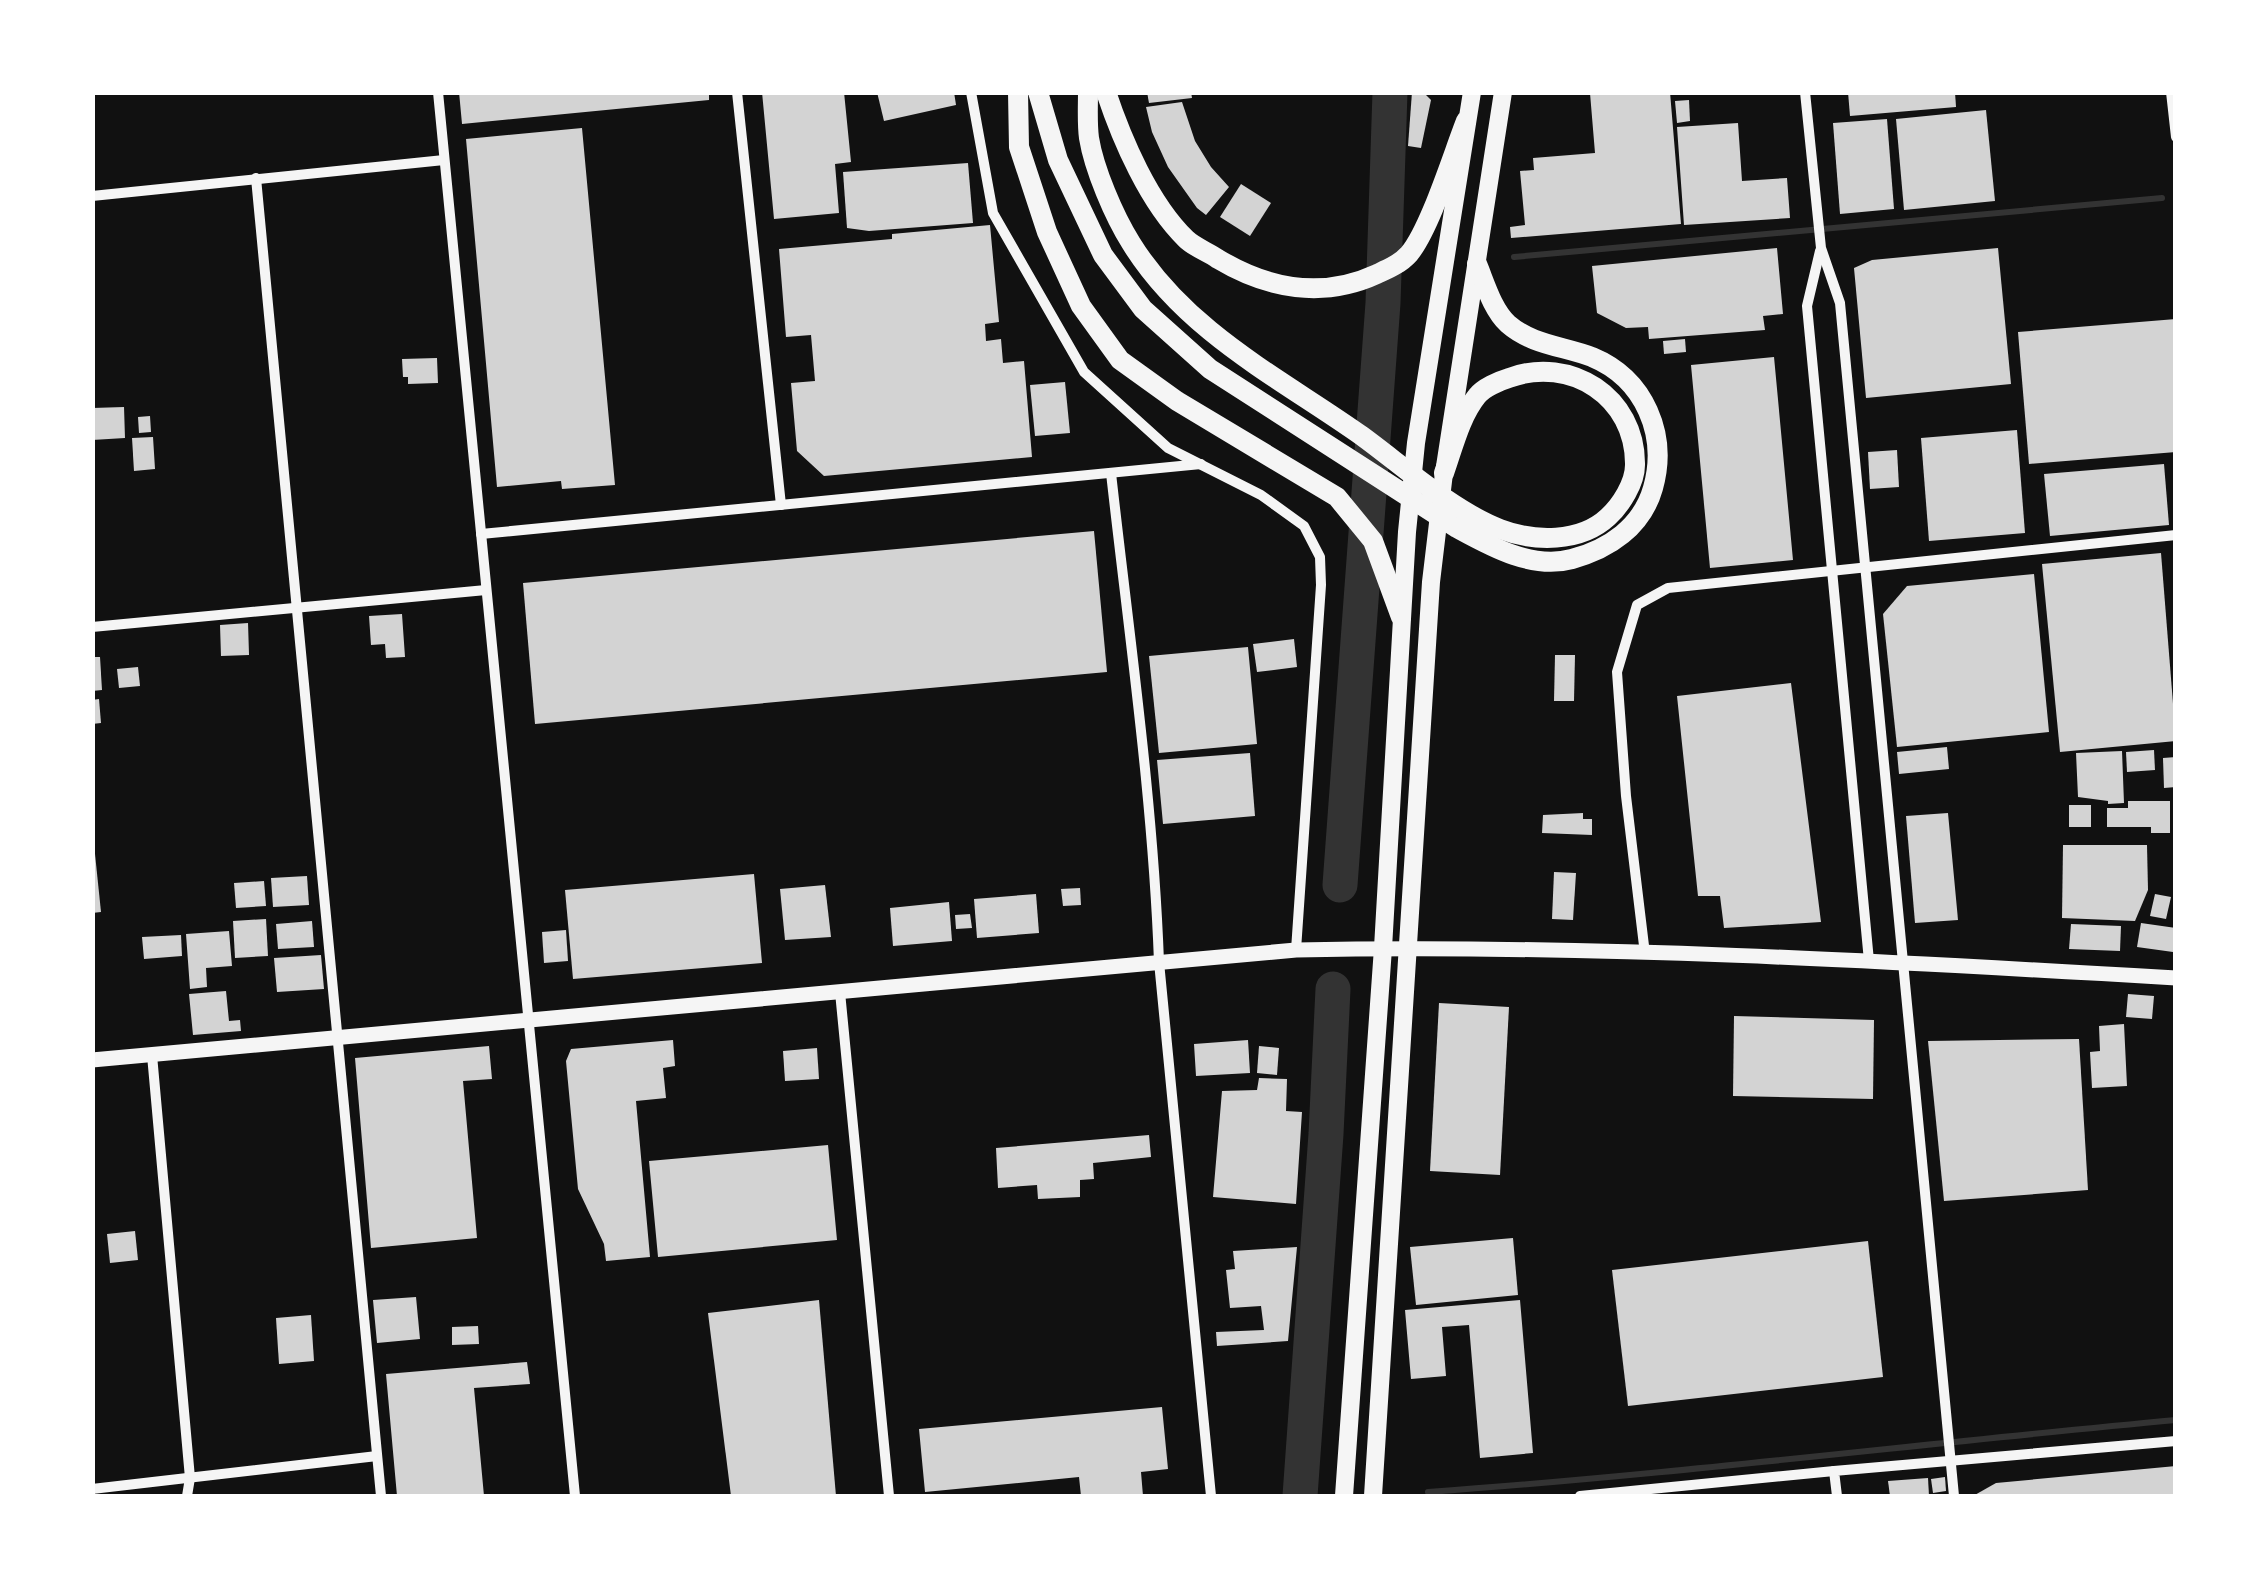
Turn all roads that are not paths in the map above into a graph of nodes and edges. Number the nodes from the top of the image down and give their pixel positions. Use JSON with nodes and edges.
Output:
{"nodes":[{"id":1,"x":438,"y":92,"type":"edge"},
{"id":2,"x":737,"y":92,"type":"edge"},
{"id":3,"x":971,"y":92,"type":"edge"},
{"id":4,"x":1018,"y":92,"type":"edge"},
{"id":5,"x":1038,"y":92,"type":"edge"},
{"id":6,"x":1088,"y":92,"type":"edge"},
{"id":7,"x":1106,"y":92,"type":"edge"},
{"id":8,"x":1472,"y":92,"type":"edge"},
{"id":9,"x":1503,"y":92,"type":"edge"},
{"id":10,"x":1805,"y":92,"type":"edge"},
{"id":11,"x":2171,"y":92,"type":"edge"},
{"id":12,"x":1466,"y":121,"type":"junction"},
{"id":13,"x":2176,"y":136,"type":"edge"},
{"id":14,"x":444,"y":160,"type":"junction"},
{"id":15,"x":256,"y":178,"type":"junction"},
{"id":16,"x":92,"y":196,"type":"edge"},
{"id":17,"x":1820,"y":243,"type":"junction"},
{"id":18,"x":1476,"y":264,"type":"junction"},
{"id":19,"x":1202,"y":464,"type":"junction"},
{"id":20,"x":1111,"y":473,"type":"junction"},
{"id":21,"x":1444,"y":473,"type":"junction"},
{"id":22,"x":780,"y":505,"type":"junction"},
{"id":23,"x":480,"y":534,"type":"junction"},
{"id":24,"x":2176,"y":535,"type":"edge"},
{"id":25,"x":1864,"y":567,"type":"junction"},
{"id":26,"x":1832,"y":569,"type":"junction"},
{"id":27,"x":486,"y":590,"type":"junction"},
{"id":28,"x":296,"y":608,"type":"junction"},
{"id":29,"x":1401,"y":617,"type":"junction"},
{"id":30,"x":92,"y":627,"type":"edge"},
{"id":31,"x":1383,"y":948,"type":"junction"},
{"id":32,"x":1408,"y":948,"type":"junction"},
{"id":33,"x":1296,"y":950,"type":"junction"},
{"id":34,"x":1646,"y":954,"type":"junction"},
{"id":35,"x":1870,"y":961,"type":"junction"},
{"id":36,"x":1159,"y":962,"type":"junction"},
{"id":37,"x":1905,"y":963,"type":"junction"},
{"id":38,"x":2176,"y":978,"type":"edge"},
{"id":39,"x":840,"y":992,"type":"junction"},
{"id":40,"x":528,"y":1020,"type":"junction"},
{"id":41,"x":340,"y":1036,"type":"junction"},
{"id":42,"x":152,"y":1055,"type":"junction"},
{"id":43,"x":92,"y":1060,"type":"edge"},
{"id":44,"x":2176,"y":1441,"type":"edge"},
{"id":45,"x":377,"y":1456,"type":"junction"},
{"id":46,"x":1951,"y":1463,"type":"junction"},
{"id":47,"x":1834,"y":1472,"type":"junction"},
{"id":48,"x":190,"y":1478,"type":"junction"},
{"id":49,"x":92,"y":1489,"type":"edge"},
{"id":50,"x":1648,"y":1493,"type":"edge"},
{"id":51,"x":187,"y":1496,"type":"edge"},
{"id":52,"x":380,"y":1496,"type":"edge"},
{"id":53,"x":574,"y":1496,"type":"edge"},
{"id":54,"x":889,"y":1496,"type":"edge"},
{"id":55,"x":1212,"y":1496,"type":"edge"},
{"id":56,"x":1344,"y":1496,"type":"edge"},
{"id":57,"x":1373,"y":1496,"type":"edge"},
{"id":58,"x":1580,"y":1496,"type":"edge"},
{"id":59,"x":1837,"y":1496,"type":"edge"},
{"id":60,"x":1954,"y":1496,"type":"edge"}],
"edges":[{"from":1,"to":14,"type":"street"},
{"from":2,"to":22,"type":"street"},
{"from":3,"to":19,"type":"street"},
{"from":4,"to":29,"type":"highway"},
{"from":5,"to":18,"type":"highway"},
{"from":6,"to":21,"type":"highway"},
{"from":7,"to":12,"type":"highway"},
{"from":8,"to":12,"type":"main road"},
{"from":9,"to":18,"type":"main road"},
{"from":10,"to":17,"type":"street"},
{"from":11,"to":13,"type":"street"},
{"from":12,"to":29,"type":"main road"},
{"from":14,"to":15,"type":"street"},
{"from":14,"to":23,"type":"street"},
{"from":15,"to":16,"type":"street"},
{"from":15,"to":28,"type":"street"},
{"from":17,"to":25,"type":"street"},
{"from":17,"to":26,"type":"street"},
{"from":18,"to":21,"type":"main road"},
{"from":19,"to":20,"type":"street"},
{"from":19,"to":33,"type":"street"},
{"from":20,"to":22,"type":"street"},
{"from":20,"to":36,"type":"street"},
{"from":21,"to":32,"type":"main road"},
{"from":22,"to":23,"type":"street"},
{"from":23,"to":27,"type":"street"},
{"from":24,"to":25,"type":"street"},
{"from":25,"to":26,"type":"street"},
{"from":25,"to":37,"type":"street"},
{"from":26,"to":34,"type":"street"},
{"from":26,"to":35,"type":"street"},
{"from":27,"to":28,"type":"street"},
{"from":27,"to":40,"type":"street"},
{"from":28,"to":30,"type":"street"},
{"from":28,"to":41,"type":"street"},
{"from":29,"to":31,"type":"main road"},
{"from":31,"to":32,"type":"main road"},
{"from":31,"to":33,"type":"main road"},
{"from":31,"to":56,"type":"main road"},
{"from":32,"to":34,"type":"main road"},
{"from":32,"to":57,"type":"main road"},
{"from":33,"to":36,"type":"main road"},
{"from":34,"to":35,"type":"main road"},
{"from":35,"to":37,"type":"main road"},
{"from":36,"to":39,"type":"main road"},
{"from":36,"to":55,"type":"street"},
{"from":37,"to":38,"type":"main road"},
{"from":37,"to":46,"type":"street"},
{"from":39,"to":40,"type":"main road"},
{"from":39,"to":54,"type":"street"},
{"from":40,"to":41,"type":"main road"},
{"from":40,"to":53,"type":"street"},
{"from":41,"to":42,"type":"main road"},
{"from":41,"to":45,"type":"street"},
{"from":42,"to":43,"type":"main road"},
{"from":42,"to":48,"type":"street"},
{"from":44,"to":46,"type":"street"},
{"from":45,"to":48,"type":"street"},
{"from":45,"to":52,"type":"street"},
{"from":46,"to":47,"type":"street"},
{"from":46,"to":60,"type":"street"},
{"from":47,"to":50,"type":"street"},
{"from":47,"to":59,"type":"street"},
{"from":48,"to":49,"type":"street"},
{"from":48,"to":51,"type":"street"},
{"from":50,"to":58,"type":"street"}]}
